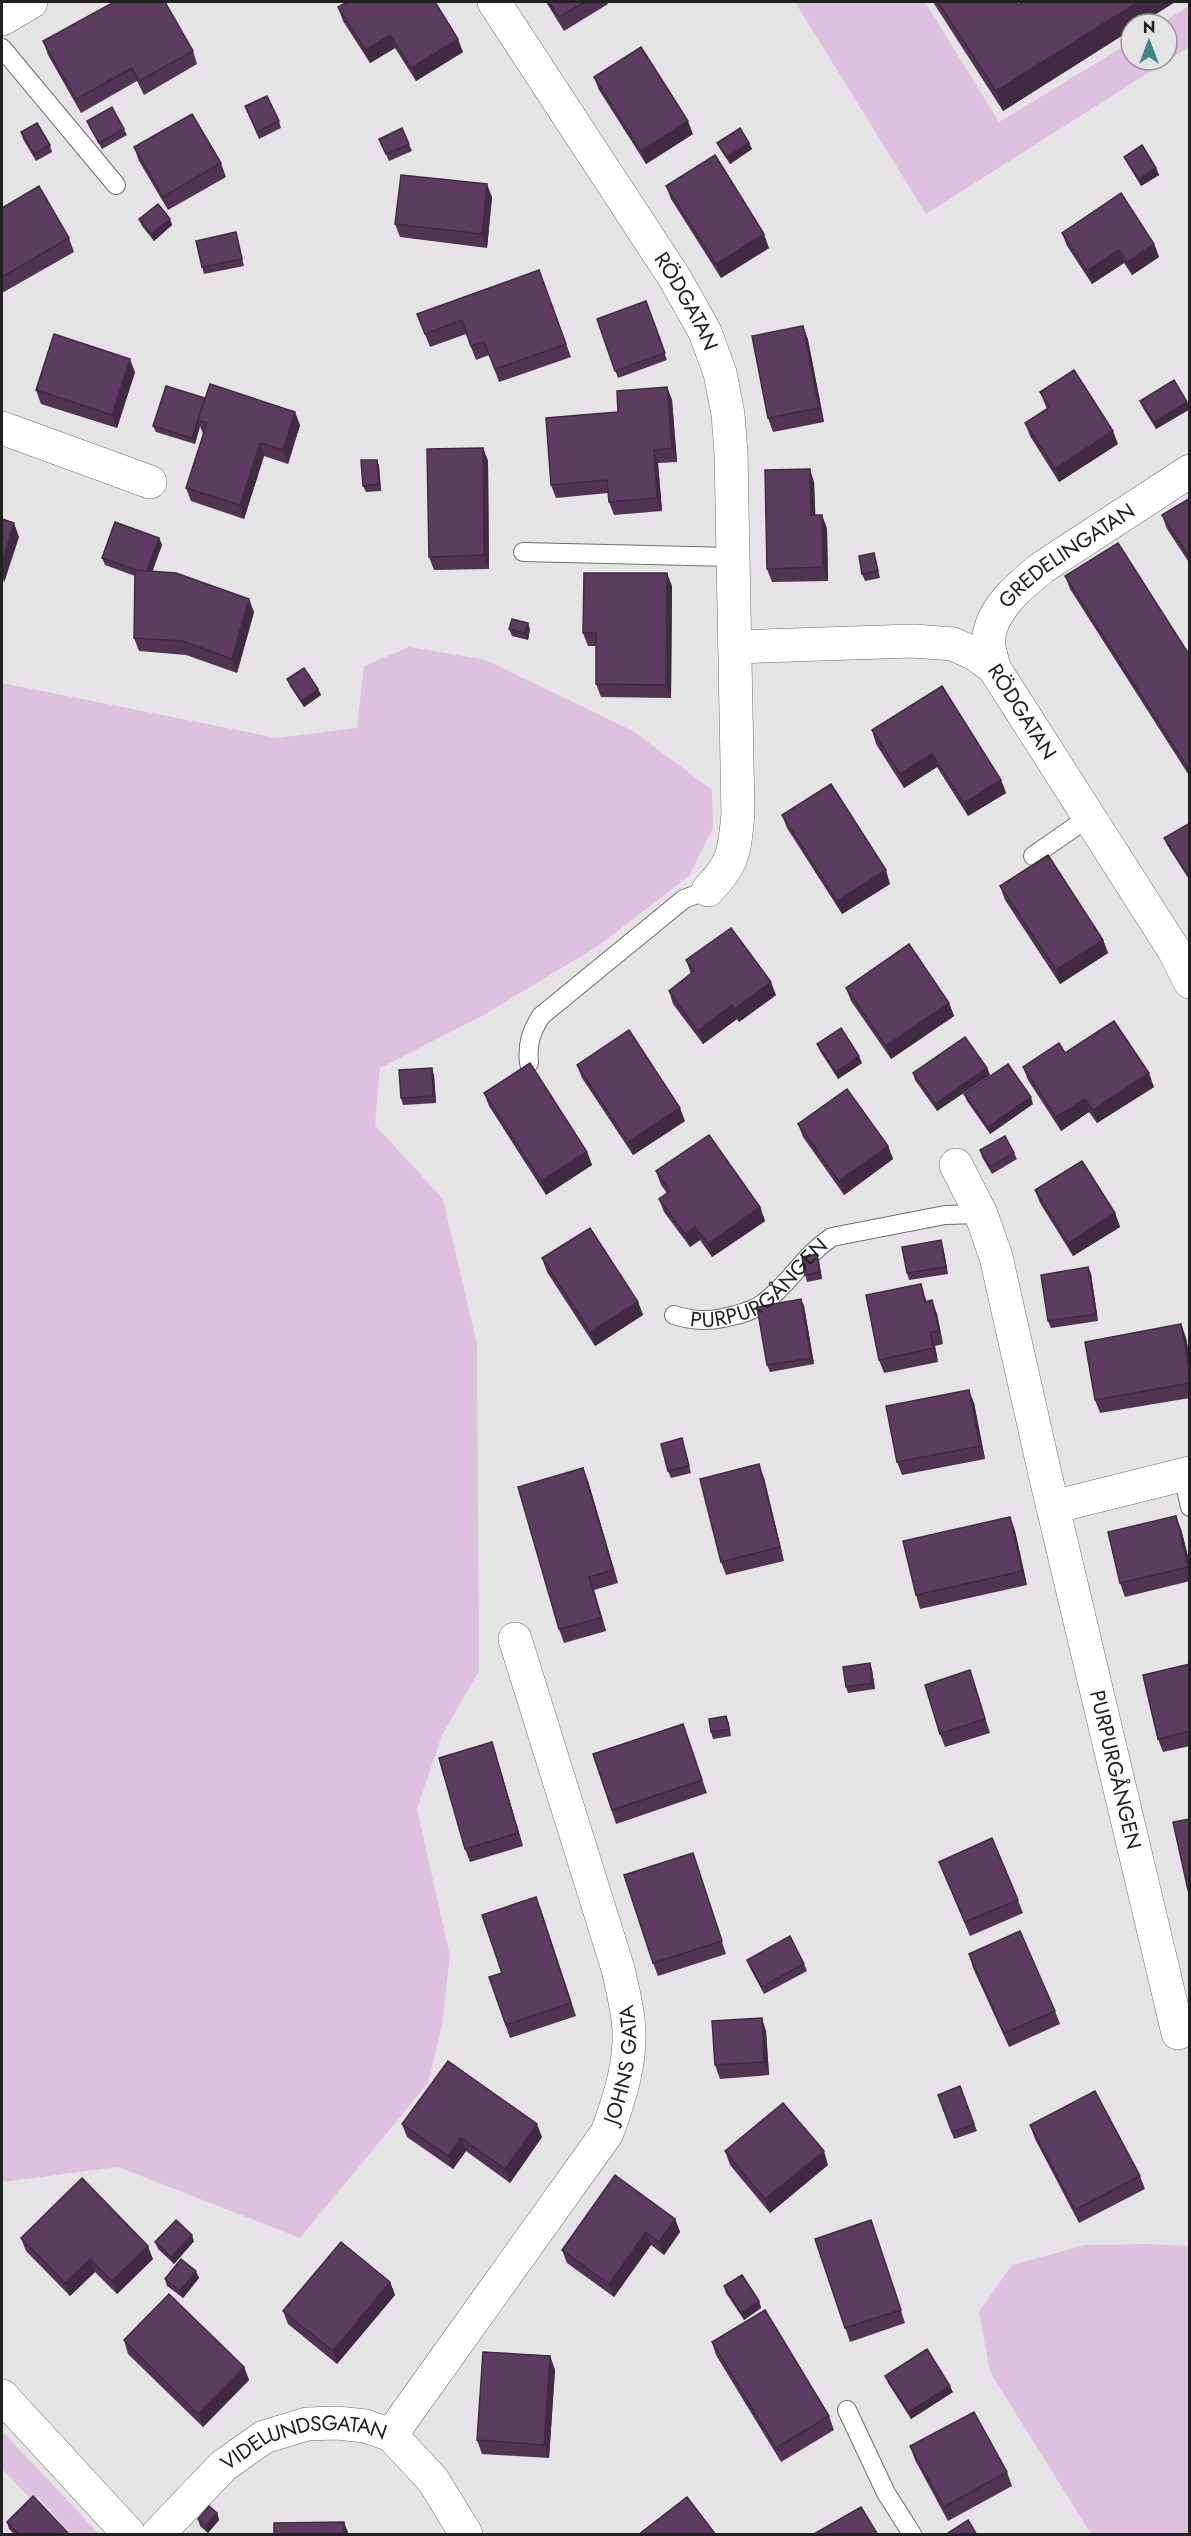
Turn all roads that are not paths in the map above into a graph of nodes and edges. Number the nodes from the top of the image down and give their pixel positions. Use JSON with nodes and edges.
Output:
{"nodes":[{"id":1,"x":31,"y":2,"type":"edge"},
{"id":2,"x":494,"y":2,"type":"edge"},
{"id":3,"x":2,"y":19,"type":"edge"},
{"id":4,"x":2,"y":48,"type":"edge"},
{"id":5,"x":116,"y":185,"type":"dead end"},
{"id":6,"x":2,"y":428,"type":"edge"},
{"id":7,"x":1190,"y":471,"type":"edge"},
{"id":8,"x":150,"y":483,"type":"dead end"},
{"id":9,"x":523,"y":552,"type":"dead end"},
{"id":10,"x":732,"y":557,"type":"junction"},
{"id":11,"x":735,"y":647,"type":"junction"},
{"id":12,"x":994,"y":668,"type":"junction"},
{"id":13,"x":1089,"y":817,"type":"junction"},
{"id":14,"x":1033,"y":856,"type":"dead end"},
{"id":15,"x":708,"y":890,"type":"joint"},
{"id":16,"x":1190,"y":982,"type":"edge"},
{"id":17,"x":529,"y":1063,"type":"edge"},
{"id":18,"x":956,"y":1165,"type":"dead end"},
{"id":19,"x":981,"y":1214,"type":"junction"},
{"id":20,"x":674,"y":1315,"type":"dead end"},
{"id":21,"x":1186,"y":1474,"type":"edge"},
{"id":22,"x":1053,"y":1507,"type":"junction"},
{"id":23,"x":1190,"y":1507,"type":"edge"},
{"id":24,"x":515,"y":1639,"type":"dead end"},
{"id":25,"x":1178,"y":2033,"type":"dead end"},
{"id":26,"x":2,"y":2396,"type":"edge"},
{"id":27,"x":847,"y":2410,"type":"dead end"},
{"id":28,"x":391,"y":2435,"type":"junction"},
{"id":29,"x":129,"y":2535,"type":"edge"},
{"id":30,"x":158,"y":2535,"type":"edge"},
{"id":31,"x":466,"y":2535,"type":"edge"},
{"id":32,"x":912,"y":2535,"type":"edge"}],
"edges":[{"from":1,"to":3,"type":"street"},
{"from":2,"to":10,"type":"street","name":"RÖDGATAN"},
{"from":4,"to":5,"type":"lane"},
{"from":6,"to":8,"type":"street"},
{"from":7,"to":12,"type":"street","name":"GREDELINGATAN"},
{"from":9,"to":10,"type":"lane"},
{"from":10,"to":11,"type":"street","name":"RÖDGATAN"},
{"from":11,"to":12,"type":"street","name":"RÖDGATAN"},
{"from":11,"to":15,"type":"street","name":"RÖDGATAN"},
{"from":12,"to":13,"type":"street","name":"RÖDGATAN"},
{"from":13,"to":14,"type":"lane"},
{"from":13,"to":16,"type":"street","name":"RÖDGATAN"},
{"from":15,"to":17,"type":"lane"},
{"from":18,"to":19,"type":"street","name":"PURPURGÅNGEN"},
{"from":19,"to":20,"type":"lane","name":"PURPURGÅNGEN"},
{"from":19,"to":22,"type":"street","name":"PURPURGÅNGEN"},
{"from":21,"to":22,"type":"street"},
{"from":21,"to":23,"type":"lane"},
{"from":22,"to":25,"type":"street","name":"PURPURGÅNGEN"},
{"from":24,"to":28,"type":"street","name":"JOHNS GATA"},
{"from":26,"to":29,"type":"street"},
{"from":27,"to":32,"type":"lane"},
{"from":28,"to":30,"type":"street","name":"VIDELUNDSGATAN"},
{"from":28,"to":31,"type":"street","name":"VIDELUNDSGATAN"}]}
